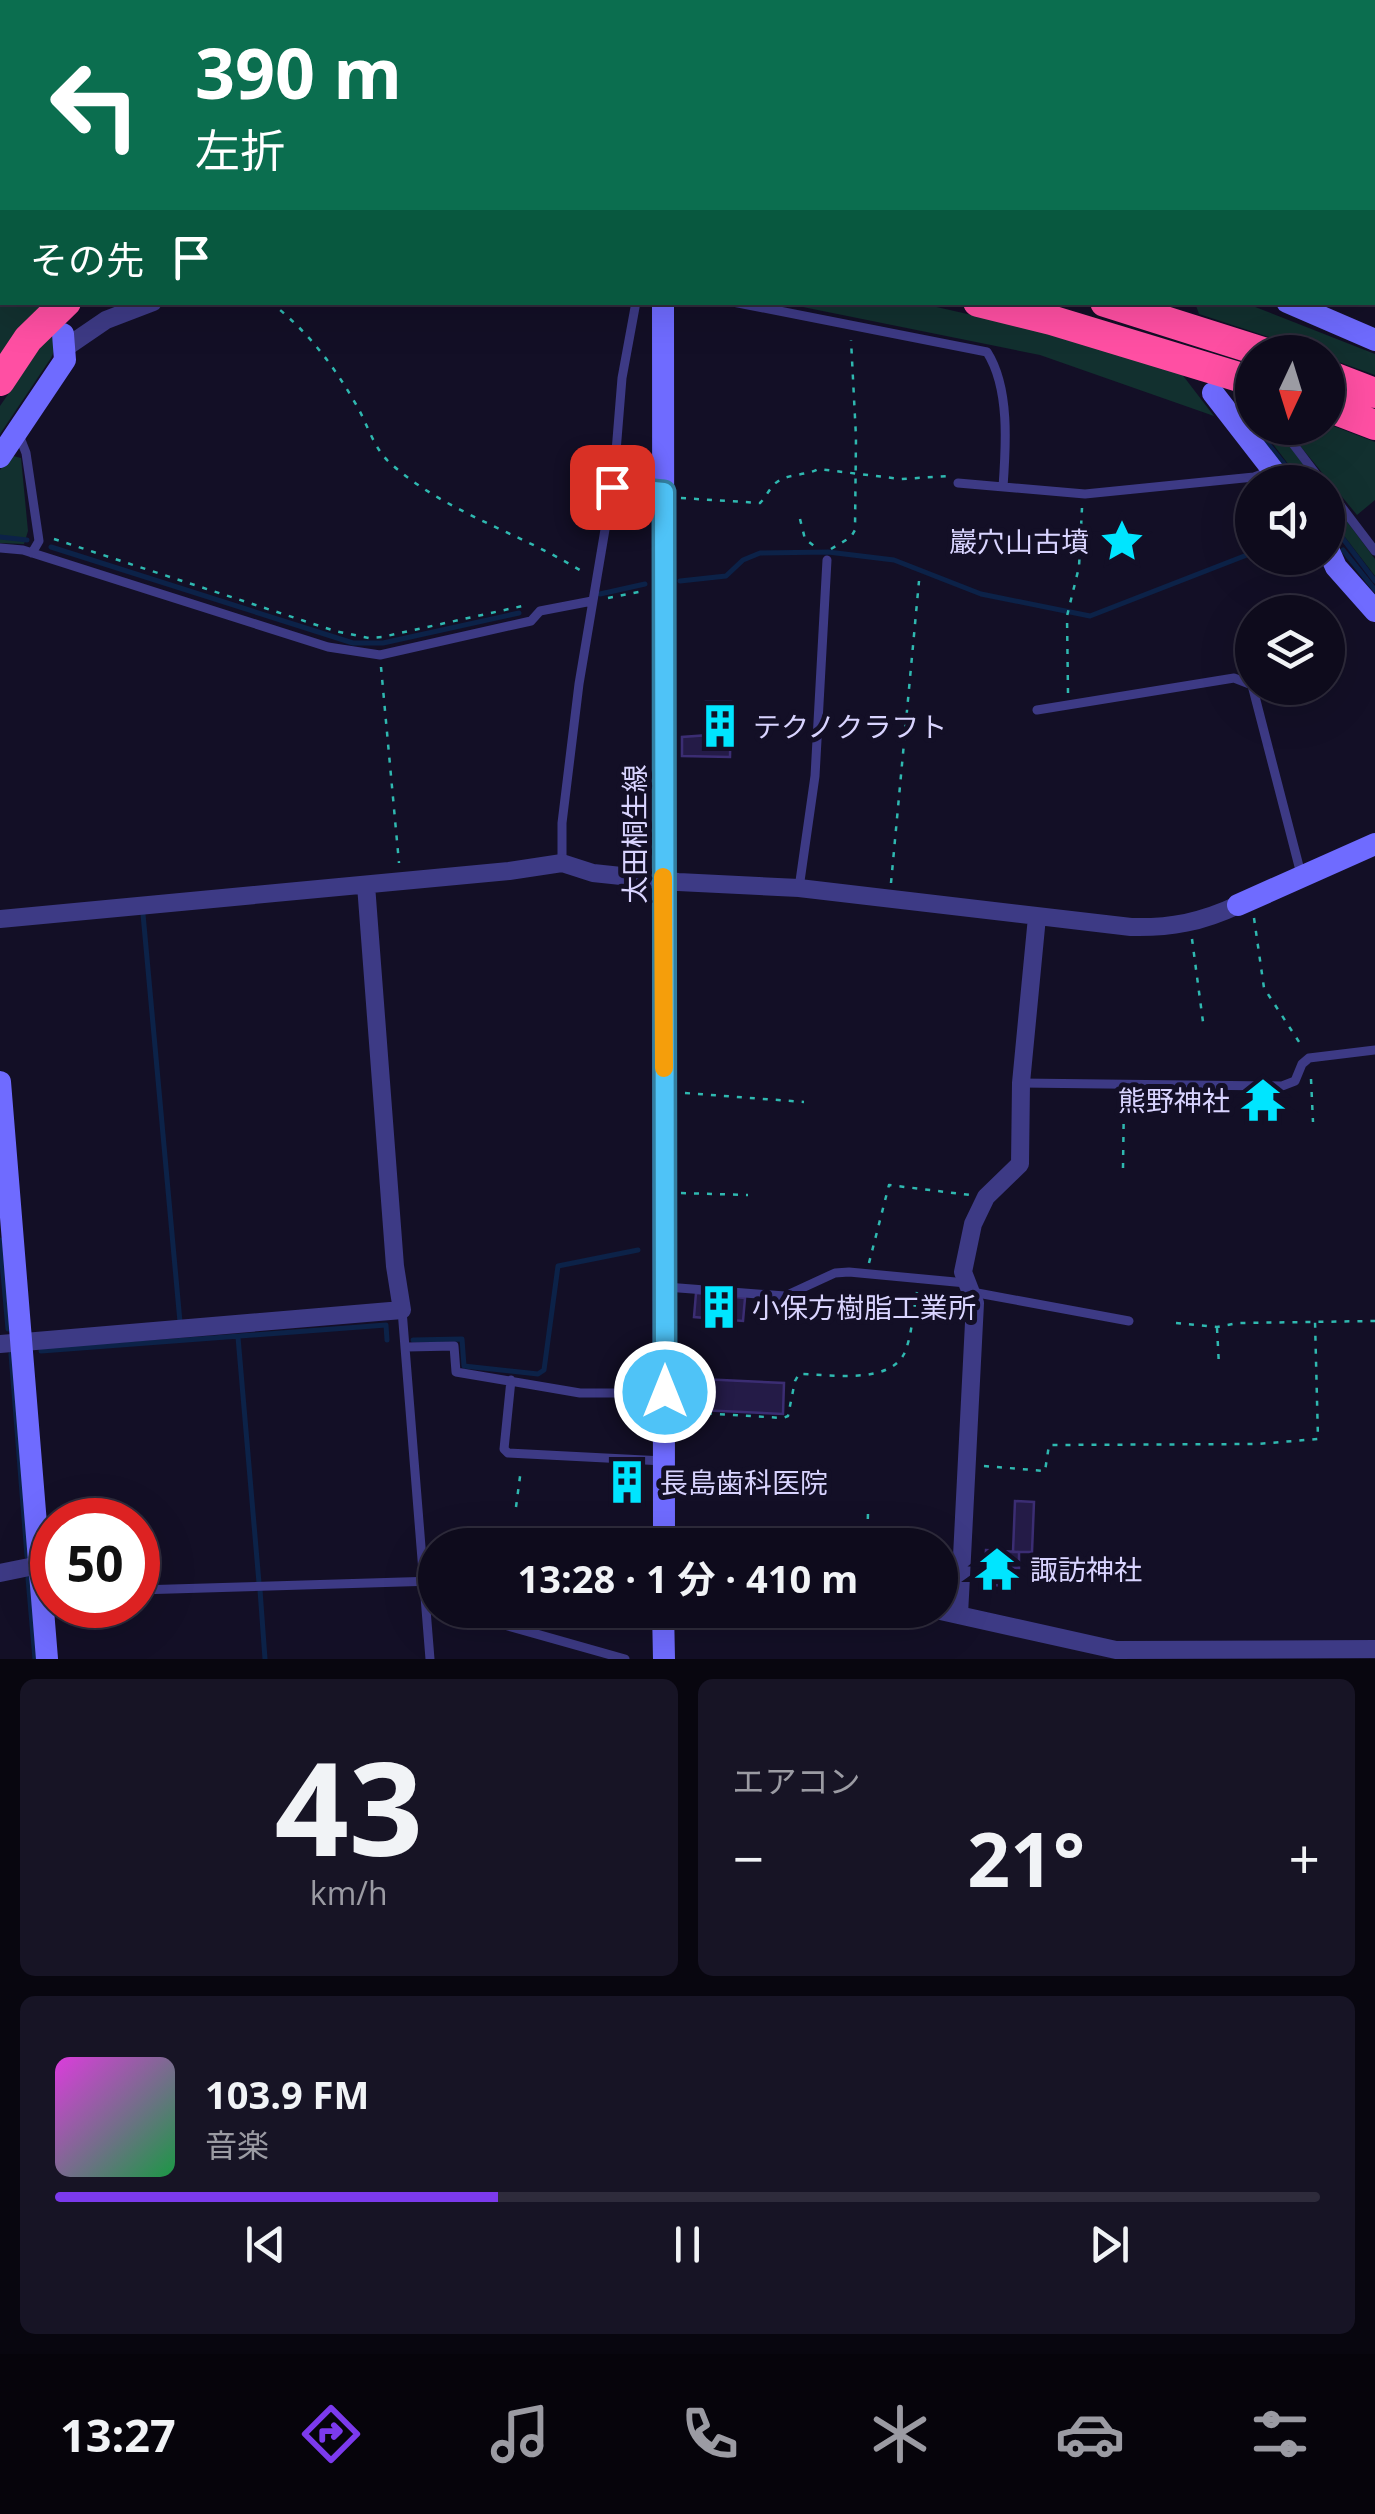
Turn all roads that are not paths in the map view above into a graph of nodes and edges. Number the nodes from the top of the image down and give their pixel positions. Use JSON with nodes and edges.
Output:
{"nodes":[{"id":1,"x":63,"y":305,"type":"edge"},
{"id":2,"x":146,"y":305,"type":"edge"},
{"id":3,"x":635,"y":305,"type":"edge"},
{"id":4,"x":664,"y":305,"type":"edge"},
{"id":5,"x":750,"y":305,"type":"edge"},
{"id":6,"x":990,"y":305,"type":"edge"},
{"id":7,"x":1114,"y":305,"type":"edge"},
{"id":8,"x":1294,"y":305,"type":"edge"},
{"id":9,"x":1375,"y":340,"type":"edge"},
{"id":10,"x":64,"y":341,"type":"joint"},
{"id":11,"x":1235,"y":343,"type":"edge"},
{"id":12,"x":1235,"y":375,"type":"edge"},
{"id":13,"x":0,"y":381,"type":"edge"},
{"id":14,"x":1345,"y":382,"type":"edge"},
{"id":15,"x":1213,"y":393,"type":"dead end"},
{"id":16,"x":1375,"y":393,"type":"edge"},
{"id":17,"x":1345,"y":413,"type":"edge"},
{"id":18,"x":1375,"y":426,"type":"edge"},
{"id":19,"x":16,"y":432,"type":"junction"},
{"id":20,"x":1294,"y":445,"type":"edge"},
{"id":21,"x":0,"y":457,"type":"edge"},
{"id":22,"x":1269,"y":465,"type":"edge"},
{"id":23,"x":1309,"y":465,"type":"edge"},
{"id":24,"x":1235,"y":478,"type":"edge"},
{"id":25,"x":613,"y":481,"type":"junction"},
{"id":26,"x":958,"y":482,"type":"road end"},
{"id":27,"x":1003,"y":487,"type":"junction"},
{"id":28,"x":669,"y":495,"type":"junction"},
{"id":29,"x":1345,"y":511,"type":"edge"},
{"id":30,"x":0,"y":548,"type":"edge"},
{"id":31,"x":1375,"y":551,"type":"edge"},
{"id":32,"x":32,"y":553,"type":"junction"},
{"id":33,"x":827,"y":560,"type":"dead end"},
{"id":34,"x":1343,"y":575,"type":"edge"},
{"id":35,"x":592,"y":601,"type":"junction"},
{"id":36,"x":1375,"y":610,"type":"edge"},
{"id":37,"x":1037,"y":710,"type":"dead end"},
{"id":38,"x":1375,"y":844,"type":"edge"},
{"id":39,"x":562,"y":863,"type":"junction"},
{"id":40,"x":1302,"y":876,"type":"junction"},
{"id":41,"x":663,"y":881,"type":"junction"},
{"id":42,"x":366,"y":885,"type":"junction"},
{"id":43,"x":799,"y":888,"type":"junction"},
{"id":44,"x":1245,"y":902,"type":"joint"},
{"id":45,"x":1037,"y":918,"type":"junction"},
{"id":46,"x":0,"y":919,"type":"edge"},
{"id":47,"x":1375,"y":1050,"type":"edge"},
{"id":48,"x":0,"y":1082,"type":"edge"},
{"id":49,"x":1022,"y":1084,"type":"junction"},
{"id":50,"x":665,"y":1286,"type":"junction"},
{"id":51,"x":969,"y":1288,"type":"junction"},
{"id":52,"x":402,"y":1310,"type":"junction"},
{"id":53,"x":1130,"y":1321,"type":"dead end"},
{"id":54,"x":10,"y":1343,"type":"edge"},
{"id":55,"x":407,"y":1348,"type":"junction"},
{"id":56,"x":511,"y":1380,"type":"junction"},
{"id":57,"x":665,"y":1402,"type":"junction"},
{"id":58,"x":664,"y":1461,"type":"junction"},
{"id":59,"x":30,"y":1498,"type":"edge"},
{"id":60,"x":425,"y":1528,"type":"edge"},
{"id":61,"x":664,"y":1528,"type":"edge"},
{"id":62,"x":30,"y":1567,"type":"edge"},
{"id":63,"x":0,"y":1572,"type":"edge"},
{"id":64,"x":418,"y":1581,"type":"edge"},
{"id":65,"x":160,"y":1589,"type":"edge"},
{"id":66,"x":960,"y":1615,"type":"joint"},
{"id":67,"x":47,"y":1628,"type":"edge"},
{"id":68,"x":430,"y":1628,"type":"edge"},
{"id":69,"x":515,"y":1628,"type":"edge"},
{"id":70,"x":663,"y":1628,"type":"edge"},
{"id":71,"x":1375,"y":1650,"type":"edge"},
{"id":72,"x":47,"y":1659,"type":"edge"},
{"id":73,"x":430,"y":1659,"type":"edge"},
{"id":74,"x":625,"y":1659,"type":"edge"},
{"id":75,"x":664,"y":1659,"type":"edge"}],
"edges":[{"from":1,"to":13,"type":"highway"},
{"from":2,"to":10,"type":"street"},
{"from":3,"to":25,"type":"lane"},
{"from":4,"to":28,"type":"main road","name":"太田桐生線"},
{"from":5,"to":27,"type":"lane"},
{"from":6,"to":12,"type":"highway"},
{"from":7,"to":11,"type":"highway"},
{"from":8,"to":9,"type":"main road"},
{"from":10,"to":19,"type":"main road"},
{"from":14,"to":16,"type":"highway"},
{"from":15,"to":22,"type":"main road"},
{"from":17,"to":18,"type":"highway"},
{"from":19,"to":21,"type":"main road"},
{"from":19,"to":32,"type":"lane"},
{"from":20,"to":23,"type":"lane"},
{"from":24,"to":27,"type":"lane"},
{"from":25,"to":28,"type":"lane"},
{"from":25,"to":35,"type":"lane"},
{"from":26,"to":27,"type":"lane"},
{"from":28,"to":41,"type":"main road","name":"太田桐生線"},
{"from":29,"to":31,"type":"lane"},
{"from":30,"to":32,"type":"lane"},
{"from":32,"to":35,"type":"lane"},
{"from":33,"to":43,"type":"lane"},
{"from":34,"to":36,"type":"main road"},
{"from":35,"to":39,"type":"lane"},
{"from":37,"to":40,"type":"lane"},
{"from":38,"to":40,"type":"main road"},
{"from":39,"to":41,"type":"street"},
{"from":39,"to":42,"type":"street"},
{"from":40,"to":44,"type":"main road"},
{"from":41,"to":43,"type":"street"},
{"from":41,"to":50,"type":"main road","name":"太田桐生線"},
{"from":42,"to":46,"type":"street"},
{"from":42,"to":52,"type":"street"},
{"from":43,"to":45,"type":"street"},
{"from":44,"to":45,"type":"street"},
{"from":45,"to":49,"type":"street"},
{"from":47,"to":49,"type":"lane"},
{"from":48,"to":54,"type":"main road"},
{"from":49,"to":51,"type":"street"},
{"from":50,"to":51,"type":"lane"},
{"from":50,"to":57,"type":"main road","name":"太田桐生線"},
{"from":51,"to":53,"type":"lane"},
{"from":51,"to":66,"type":"street"},
{"from":52,"to":54,"type":"street"},
{"from":52,"to":55,"type":"lane"},
{"from":54,"to":59,"type":"main road"},
{"from":55,"to":56,"type":"lane"},
{"from":55,"to":60,"type":"lane"},
{"from":56,"to":57,"type":"lane"},
{"from":56,"to":58,"type":"lane"},
{"from":57,"to":58,"type":"main road","name":"太田桐生線"},
{"from":58,"to":61,"type":"main road","name":"太田桐生線"},
{"from":62,"to":63,"type":"street"},
{"from":64,"to":65,"type":"lane"},
{"from":66,"to":71,"type":"street"},
{"from":67,"to":72,"type":"main road"},
{"from":68,"to":73,"type":"lane"},
{"from":69,"to":74,"type":"lane"},
{"from":70,"to":75,"type":"main road"}]}
